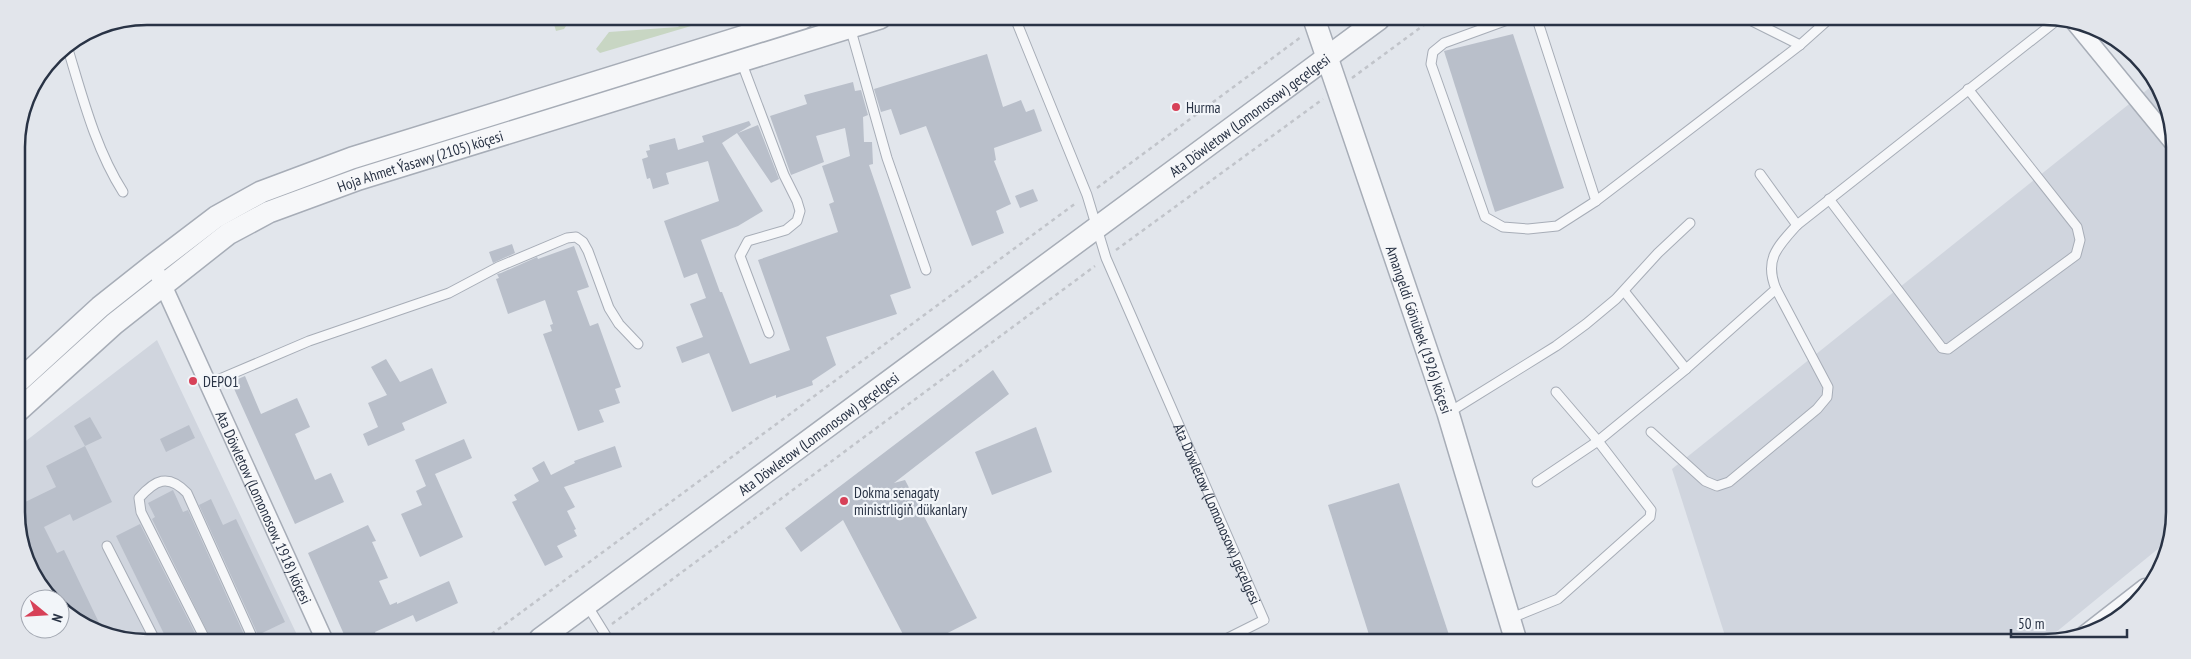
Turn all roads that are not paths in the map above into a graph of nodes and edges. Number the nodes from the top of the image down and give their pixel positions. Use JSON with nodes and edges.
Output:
{"nodes":[{"id":1,"x":780,"y":25,"type":"edge"},
{"id":2,"x":857,"y":25,"type":"edge"},
{"id":3,"x":1018,"y":25,"type":"edge"},
{"id":4,"x":1317,"y":25,"type":"edge"},
{"id":5,"x":1371,"y":25,"type":"edge"},
{"id":6,"x":1494,"y":25,"type":"edge"},
{"id":7,"x":1539,"y":25,"type":"edge"},
{"id":8,"x":1760,"y":25,"type":"edge"},
{"id":9,"x":1822,"y":25,"type":"edge"},
{"id":10,"x":2050,"y":25,"type":"edge"},
{"id":11,"x":850,"y":27,"type":"junction"},
{"id":12,"x":2081,"y":31,"type":"edge"},
{"id":13,"x":1800,"y":45,"type":"junction"},
{"id":14,"x":69,"y":53,"type":"edge"},
{"id":15,"x":1328,"y":57,"type":"junction"},
{"id":16,"x":741,"y":61,"type":"junction"},
{"id":17,"x":1968,"y":89,"type":"junction"},
{"id":18,"x":2165,"y":134,"type":"edge"},
{"id":19,"x":1760,"y":174,"type":"dead end"},
{"id":20,"x":123,"y":192,"type":"dead end"},
{"id":21,"x":1828,"y":199,"type":"junction"},
{"id":22,"x":1596,"y":201,"type":"junction"},
{"id":23,"x":1690,"y":223,"type":"dead end"},
{"id":24,"x":1797,"y":225,"type":"junction"},
{"id":25,"x":1097,"y":228,"type":"junction"},
{"id":26,"x":153,"y":266,"type":"junction"},
{"id":27,"x":926,"y":270,"type":"dead end"},
{"id":28,"x":164,"y":285,"type":"junction"},
{"id":29,"x":1776,"y":290,"type":"junction"},
{"id":30,"x":1624,"y":291,"type":"junction"},
{"id":31,"x":770,"y":333,"type":"dead end"},
{"id":32,"x":638,"y":344,"type":"dead end"},
{"id":33,"x":1686,"y":369,"type":"junction"},
{"id":34,"x":25,"y":376,"type":"edge"},
{"id":35,"x":208,"y":384,"type":"junction"},
{"id":36,"x":1556,"y":392,"type":"dead end"},
{"id":37,"x":25,"y":405,"type":"edge"},
{"id":38,"x":1448,"y":413,"type":"junction"},
{"id":39,"x":1651,"y":432,"type":"dead end"},
{"id":40,"x":1598,"y":441,"type":"junction"},
{"id":41,"x":1537,"y":482,"type":"dead end"},
{"id":42,"x":107,"y":546,"type":"dead end"},
{"id":43,"x":2132,"y":598,"type":"edge"},
{"id":44,"x":587,"y":605,"type":"junction"},
{"id":45,"x":2107,"y":617,"type":"edge"},
{"id":46,"x":1509,"y":620,"type":"junction"},
{"id":47,"x":152,"y":634,"type":"edge"},
{"id":48,"x":202,"y":634,"type":"edge"},
{"id":49,"x":251,"y":634,"type":"edge"},
{"id":50,"x":322,"y":634,"type":"edge"},
{"id":51,"x":547,"y":634,"type":"edge"},
{"id":52,"x":605,"y":634,"type":"edge"},
{"id":53,"x":1236,"y":634,"type":"edge"},
{"id":54,"x":1514,"y":634,"type":"edge"}],
"edges":[{"from":1,"to":26,"type":"street","name":"Hoja Ahmet Ýasawy (2105) köçesi"},
{"from":2,"to":11,"type":"street","name":"Hoja Ahmet Ýasawy (2105) köçesi"},
{"from":3,"to":25,"type":"lane"},
{"from":4,"to":15,"type":"street","name":"Amangeldi Gönübek (1926) köçesi"},
{"from":5,"to":15,"type":"street","name":"Ata Döwletow (Lomonosow) geçelgesi"},
{"from":6,"to":22,"type":"lane"},
{"from":7,"to":22,"type":"lane"},
{"from":8,"to":13,"type":"lane"},
{"from":9,"to":13,"type":"lane"},
{"from":10,"to":17,"type":"lane"},
{"from":11,"to":16,"type":"street","name":"Hoja Ahmet Ýasawy (2105) köçesi"},
{"from":11,"to":27,"type":"lane"},
{"from":12,"to":18,"type":"street"},
{"from":13,"to":22,"type":"lane"},
{"from":14,"to":20,"type":"lane"},
{"from":15,"to":25,"type":"street","name":"Ata Döwletow (Lomonosow) geçelgesi"},
{"from":15,"to":38,"type":"street","name":"Amangeldi Gönübek (1926) köçesi"},
{"from":16,"to":28,"type":"street","name":"Hoja Ahmet Ýasawy (2105) köçesi"},
{"from":16,"to":31,"type":"lane"},
{"from":17,"to":21,"type":"lane"},
{"from":17,"to":21,"type":"lane"},
{"from":19,"to":24,"type":"lane"},
{"from":21,"to":24,"type":"lane"},
{"from":23,"to":30,"type":"lane"},
{"from":24,"to":29,"type":"lane"},
{"from":25,"to":44,"type":"street","name":"Ata Döwletow (Lomonosow) geçelgesi"},
{"from":25,"to":53,"type":"lane","name":"Ata Döwletow (Lomonosow) geçelgesi"},
{"from":26,"to":28,"type":"street","name":"Ata Döwletow (Lomonosow, 1918) köçesi"},
{"from":26,"to":34,"type":"street","name":"Hoja Ahmet Ýasawy (2105) köçesi"},
{"from":28,"to":35,"type":"street","name":"Ata Döwletow (Lomonosow, 1918) köçesi"},
{"from":28,"to":37,"type":"street","name":"Hoja Ahmet Ýasawy (2105) köçesi"},
{"from":29,"to":33,"type":"lane"},
{"from":29,"to":39,"type":"lane"},
{"from":30,"to":33,"type":"lane"},
{"from":30,"to":38,"type":"lane"},
{"from":32,"to":35,"type":"lane"},
{"from":33,"to":40,"type":"lane"},
{"from":35,"to":50,"type":"street","name":"Ata Döwletow (Lomonosow, 1918) köçesi"},
{"from":36,"to":40,"type":"lane"},
{"from":38,"to":46,"type":"street","name":"Amangeldi Gönübek (1926) köçesi"},
{"from":40,"to":41,"type":"lane"},
{"from":40,"to":46,"type":"lane"},
{"from":42,"to":47,"type":"lane"},
{"from":43,"to":45,"type":"street"},
{"from":44,"to":51,"type":"street","name":"Ata Döwletow (Lomonosow) geçelgesi"},
{"from":44,"to":52,"type":"lane"},
{"from":46,"to":54,"type":"street","name":"Amangeldi Gönübek (1926) köçesi"},
{"from":48,"to":49,"type":"lane"}]}
